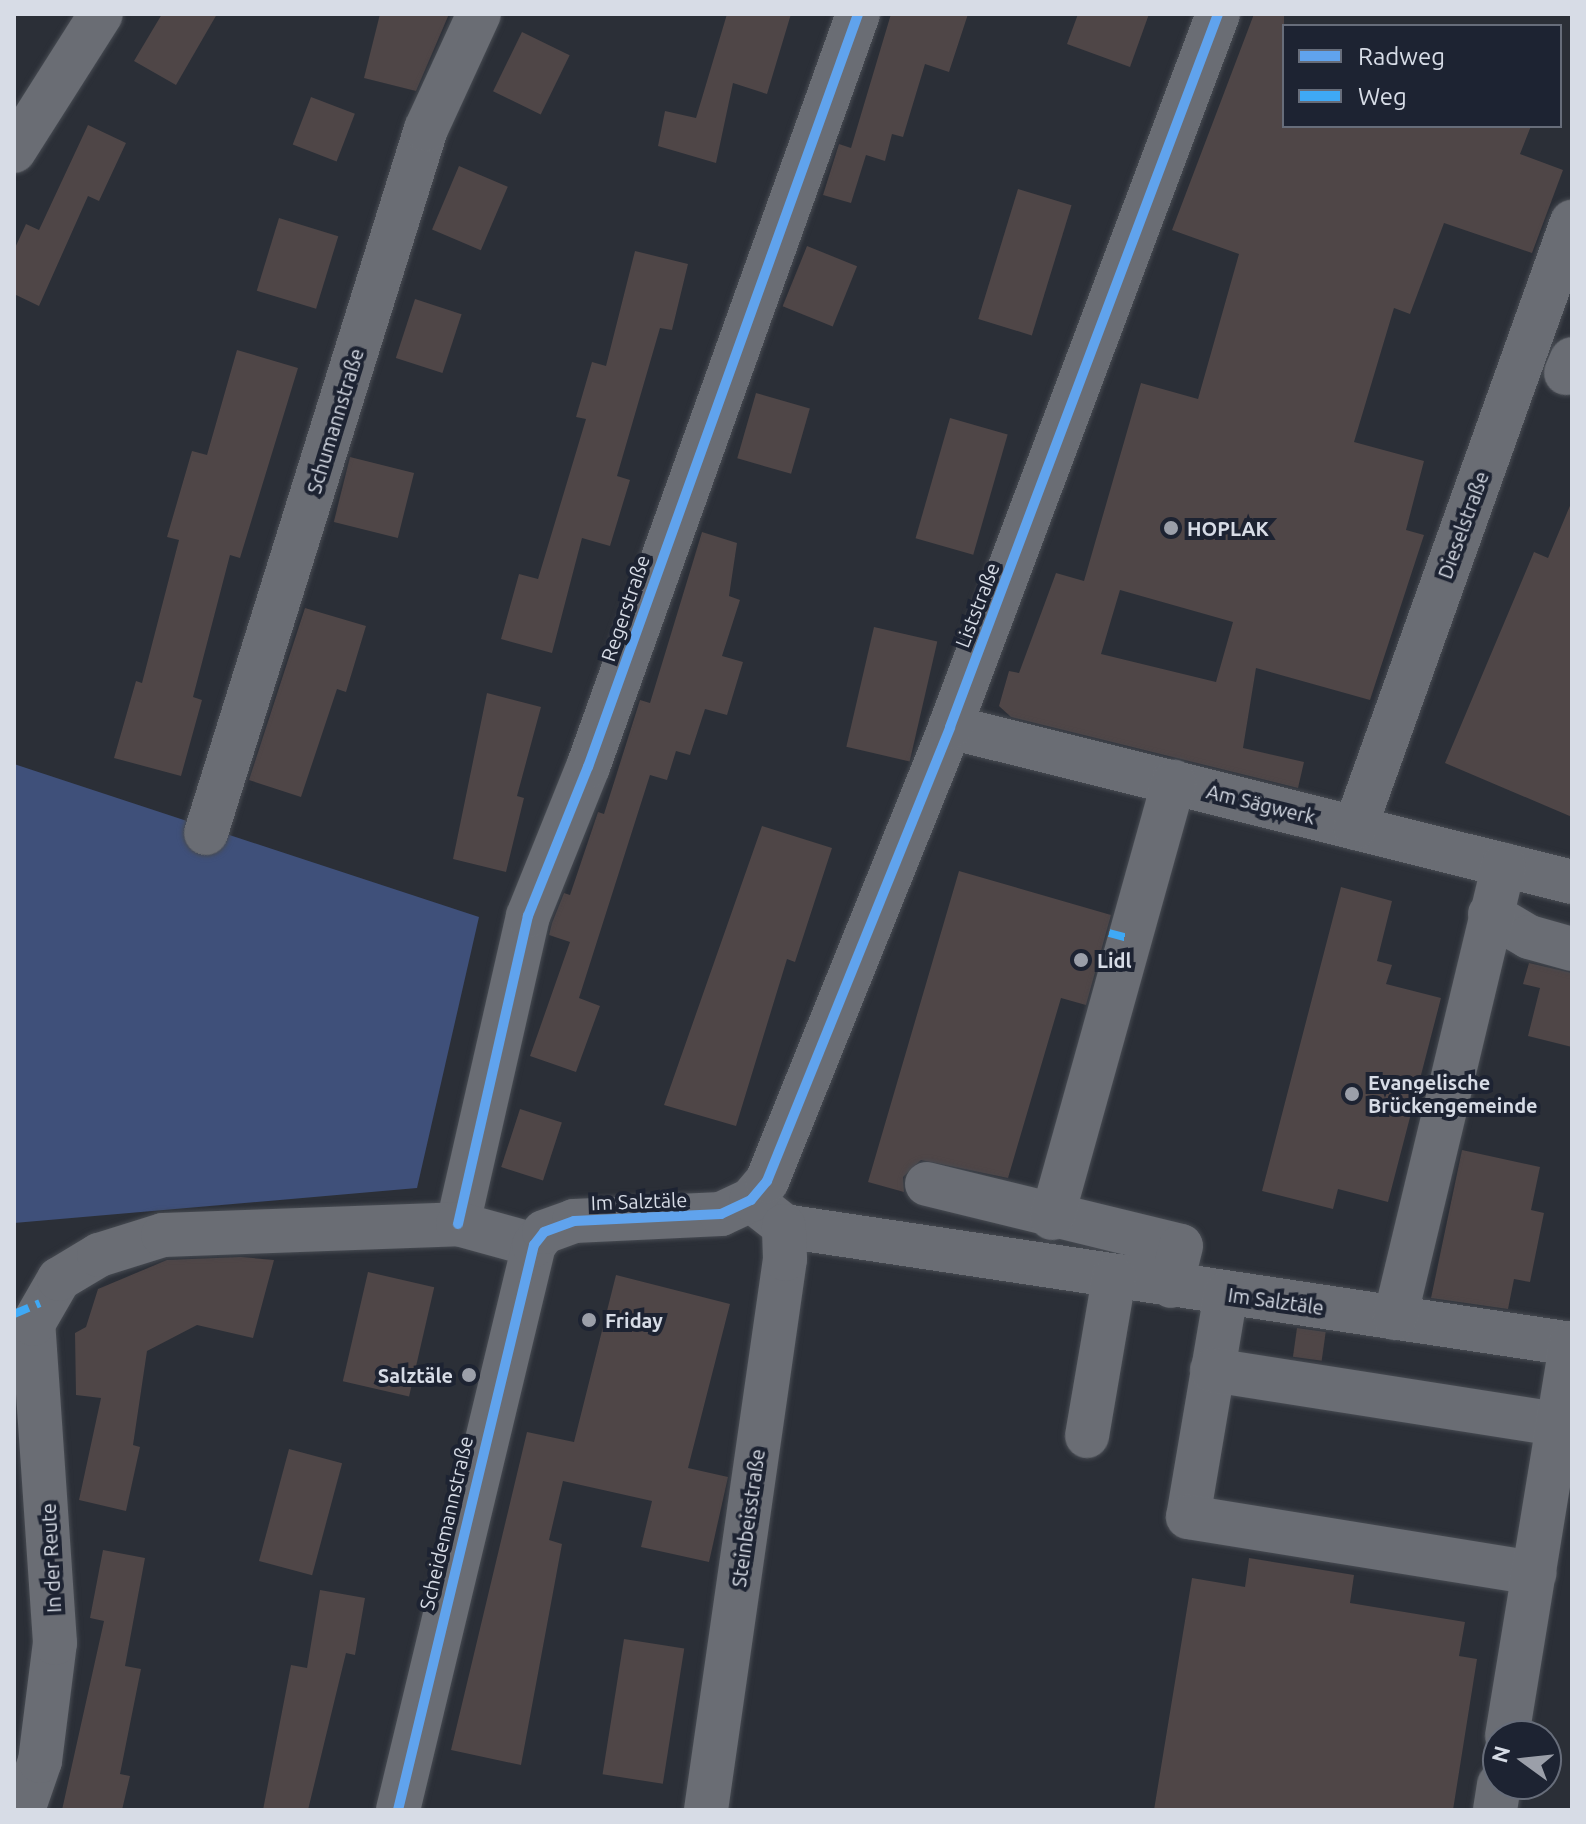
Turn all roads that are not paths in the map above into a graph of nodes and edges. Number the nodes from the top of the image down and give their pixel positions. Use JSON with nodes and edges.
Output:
{"nodes":[{"id":1,"x":101,"y":14,"type":"edge"},
{"id":2,"x":479,"y":14,"type":"edge"},
{"id":3,"x":858,"y":14,"type":"edge"},
{"id":4,"x":1218,"y":14,"type":"edge"},
{"id":5,"x":14,"y":151,"type":"edge"},
{"id":6,"x":1572,"y":222,"type":"edge"},
{"id":7,"x":950,"y":727,"type":"junction"},
{"id":8,"x":1174,"y":782,"type":"junction"},
{"id":9,"x":1355,"y":828,"type":"junction"},
{"id":10,"x":206,"y":833,"type":"dead end"},
{"id":11,"x":1504,"y":865,"type":"junction"},
{"id":12,"x":1572,"y":882,"type":"edge"},
{"id":13,"x":1490,"y":914,"type":"junction"},
{"id":14,"x":1572,"y":949,"type":"edge"},
{"id":15,"x":927,"y":1184,"type":"dead end"},
{"id":16,"x":768,"y":1213,"type":"junction"},
{"id":17,"x":1052,"y":1218,"type":"junction"},
{"id":18,"x":458,"y":1224,"type":"junction"},
{"id":19,"x":534,"y":1245,"type":"junction"},
{"id":20,"x":1114,"y":1278,"type":"junction"},
{"id":21,"x":1171,"y":1286,"type":"junction"},
{"id":22,"x":1226,"y":1293,"type":"junction"},
{"id":23,"x":27,"y":1308,"type":"edge"},
{"id":24,"x":1395,"y":1318,"type":"junction"},
{"id":25,"x":1571,"y":1344,"type":"edge"},
{"id":26,"x":1212,"y":1370,"type":"junction"},
{"id":27,"x":1557,"y":1424,"type":"junction"},
{"id":28,"x":1087,"y":1436,"type":"dead end"},
{"id":29,"x":1534,"y":1573,"type":"junction"},
{"id":30,"x":1510,"y":1720,"type":"edge"},
{"id":31,"x":23,"y":1810,"type":"edge"},
{"id":32,"x":398,"y":1810,"type":"edge"},
{"id":33,"x":706,"y":1810,"type":"edge"}],
"edges":[{"from":1,"to":5,"type":"street"},
{"from":2,"to":10,"type":"street","name":"Schumannstraße"},
{"from":3,"to":18,"type":"street","name":"Regerstraße"},
{"from":4,"to":7,"type":"street","name":"Liststraße"},
{"from":6,"to":9,"type":"street","name":"Dieselstraße"},
{"from":7,"to":8,"type":"street","name":"Am Sägwerk"},
{"from":7,"to":16,"type":"street","name":"Liststraße"},
{"from":8,"to":9,"type":"street","name":"Am Sägwerk"},
{"from":8,"to":17,"type":"street"},
{"from":9,"to":11,"type":"street","name":"Am Sägwerk"},
{"from":11,"to":12,"type":"street","name":"Am Sägwerk"},
{"from":11,"to":13,"type":"street"},
{"from":13,"to":14,"type":"street"},
{"from":13,"to":24,"type":"street"},
{"from":15,"to":17,"type":"street"},
{"from":16,"to":19,"type":"street","name":"Im Salztäle"},
{"from":16,"to":20,"type":"street","name":"Im Salztäle"},
{"from":16,"to":33,"type":"street","name":"Steinbeisstraße"},
{"from":17,"to":21,"type":"street"},
{"from":18,"to":19,"type":"street"},
{"from":18,"to":23,"type":"street","name":"In der Reute"},
{"from":19,"to":32,"type":"street","name":"Scheidemannstraße"},
{"from":20,"to":21,"type":"street","name":"Im Salztäle"},
{"from":20,"to":28,"type":"street"},
{"from":21,"to":22,"type":"street","name":"Im Salztäle"},
{"from":22,"to":24,"type":"street","name":"Im Salztäle"},
{"from":22,"to":26,"type":"street"},
{"from":23,"to":31,"type":"street","name":"In der Reute"},
{"from":24,"to":25,"type":"street","name":"Im Salztäle"},
{"from":25,"to":27,"type":"street"},
{"from":26,"to":27,"type":"street"},
{"from":26,"to":29,"type":"street"},
{"from":27,"to":29,"type":"street"},
{"from":29,"to":30,"type":"street"}]}
